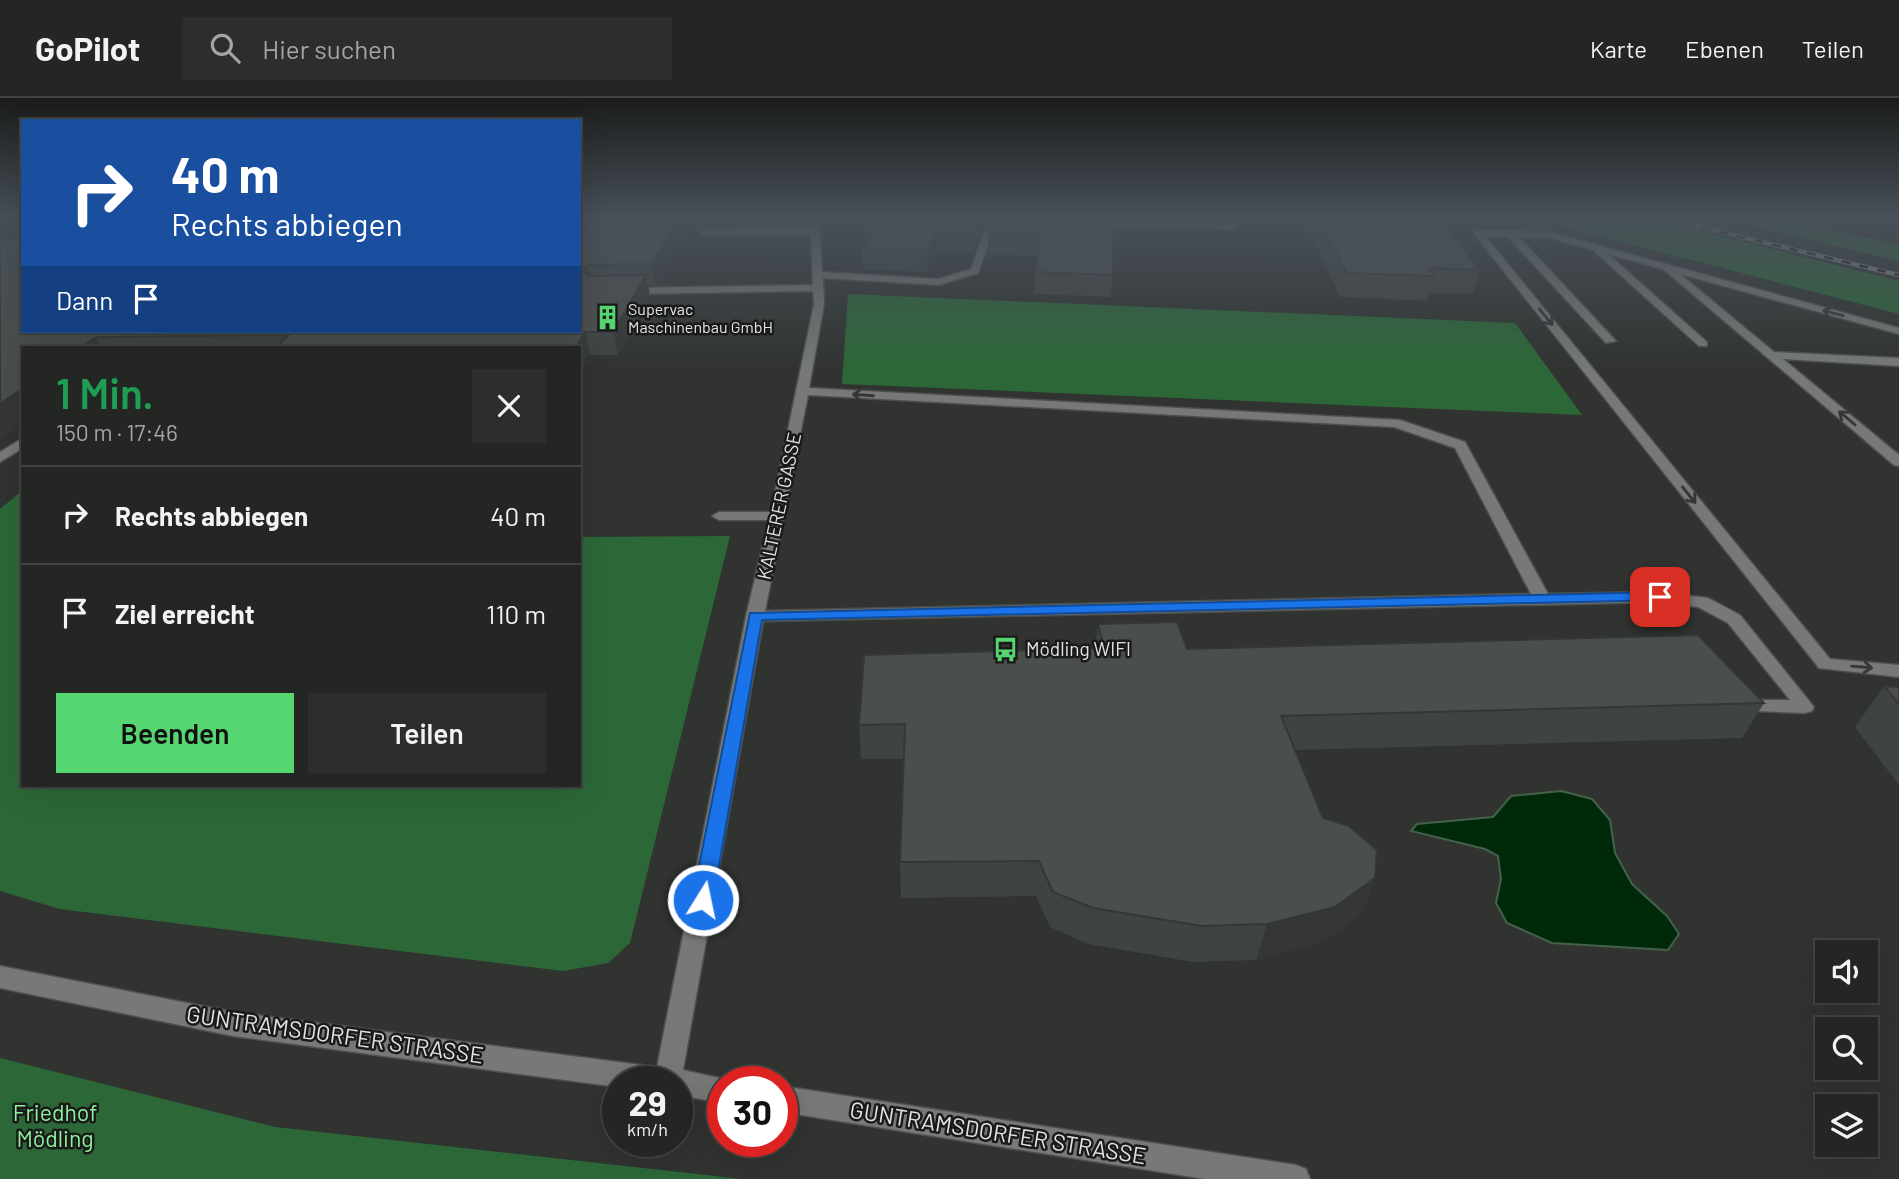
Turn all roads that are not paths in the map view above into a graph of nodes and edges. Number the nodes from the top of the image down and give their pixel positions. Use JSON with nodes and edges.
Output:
{"nodes":[{"id":1,"x":817,"y":269,"type":"edge"},
{"id":2,"x":976,"y":269,"type":"edge"},
{"id":3,"x":1507,"y":269,"type":"edge"},
{"id":4,"x":1544,"y":269,"type":"edge"},
{"id":5,"x":1620,"y":269,"type":"edge"},
{"id":6,"x":1669,"y":269,"type":"edge"},
{"id":7,"x":1675,"y":269,"type":"edge"},
{"id":8,"x":817,"y":275,"type":"junction"},
{"id":9,"x":818,"y":288,"type":"junction"},
{"id":10,"x":617,"y":291,"type":"edge"},
{"id":11,"x":1899,"y":331,"type":"edge"},
{"id":12,"x":1610,"y":341,"type":"dead end"},
{"id":13,"x":1703,"y":344,"type":"dead end"},
{"id":14,"x":1772,"y":355,"type":"junction"},
{"id":15,"x":1899,"y":362,"type":"edge"},
{"id":16,"x":803,"y":391,"type":"junction"},
{"id":17,"x":21,"y":443,"type":"edge"},
{"id":18,"x":0,"y":458,"type":"edge"},
{"id":19,"x":1899,"y":462,"type":"edge"},
{"id":20,"x":719,"y":516,"type":"dead end"},
{"id":21,"x":778,"y":516,"type":"junction"},
{"id":22,"x":1542,"y":599,"type":"junction"},
{"id":23,"x":755,"y":616,"type":"junction"},
{"id":24,"x":1899,"y":671,"type":"edge"},
{"id":25,"x":1733,"y":705,"type":"edge"},
{"id":26,"x":0,"y":977,"type":"edge"},
{"id":27,"x":670,"y":1066,"type":"edge"},
{"id":28,"x":602,"y":1072,"type":"edge"},
{"id":29,"x":798,"y":1101,"type":"edge"},
{"id":30,"x":1297,"y":1179,"type":"edge"}],
"edges":[{"from":1,"to":8,"type":"street","name":"KALTERER GASSE"},
{"from":2,"to":8,"type":"street"},
{"from":3,"to":24,"type":"street","one_way":true},
{"from":4,"to":12,"type":"street"},
{"from":5,"to":13,"type":"street"},
{"from":6,"to":14,"type":"street"},
{"from":11,"to":7,"type":"street","one_way":true},
{"from":8,"to":9,"type":"street","name":"KALTERER GASSE"},
{"from":9,"to":10,"type":"street"},
{"from":9,"to":16,"type":"street","name":"KALTERER GASSE"},
{"from":14,"to":15,"type":"street"},
{"from":19,"to":14,"type":"street","one_way":true},
{"from":16,"to":21,"type":"street","name":"KALTERER GASSE"},
{"from":22,"to":16,"type":"street","one_way":true},
{"from":17,"to":18,"type":"street"},
{"from":20,"to":21,"type":"street"},
{"from":21,"to":23,"type":"street","name":"KALTERER GASSE"},
{"from":22,"to":23,"type":"street"},
{"from":22,"to":25,"type":"street"},
{"from":23,"to":27,"type":"street","name":"KALTERER GASSE"},
{"from":26,"to":28,"type":"street","name":"GUNTRAMSDORFER STRASSE"},
{"from":29,"to":30,"type":"street","name":"GUNTRAMSDORFER STRASSE"}]}
